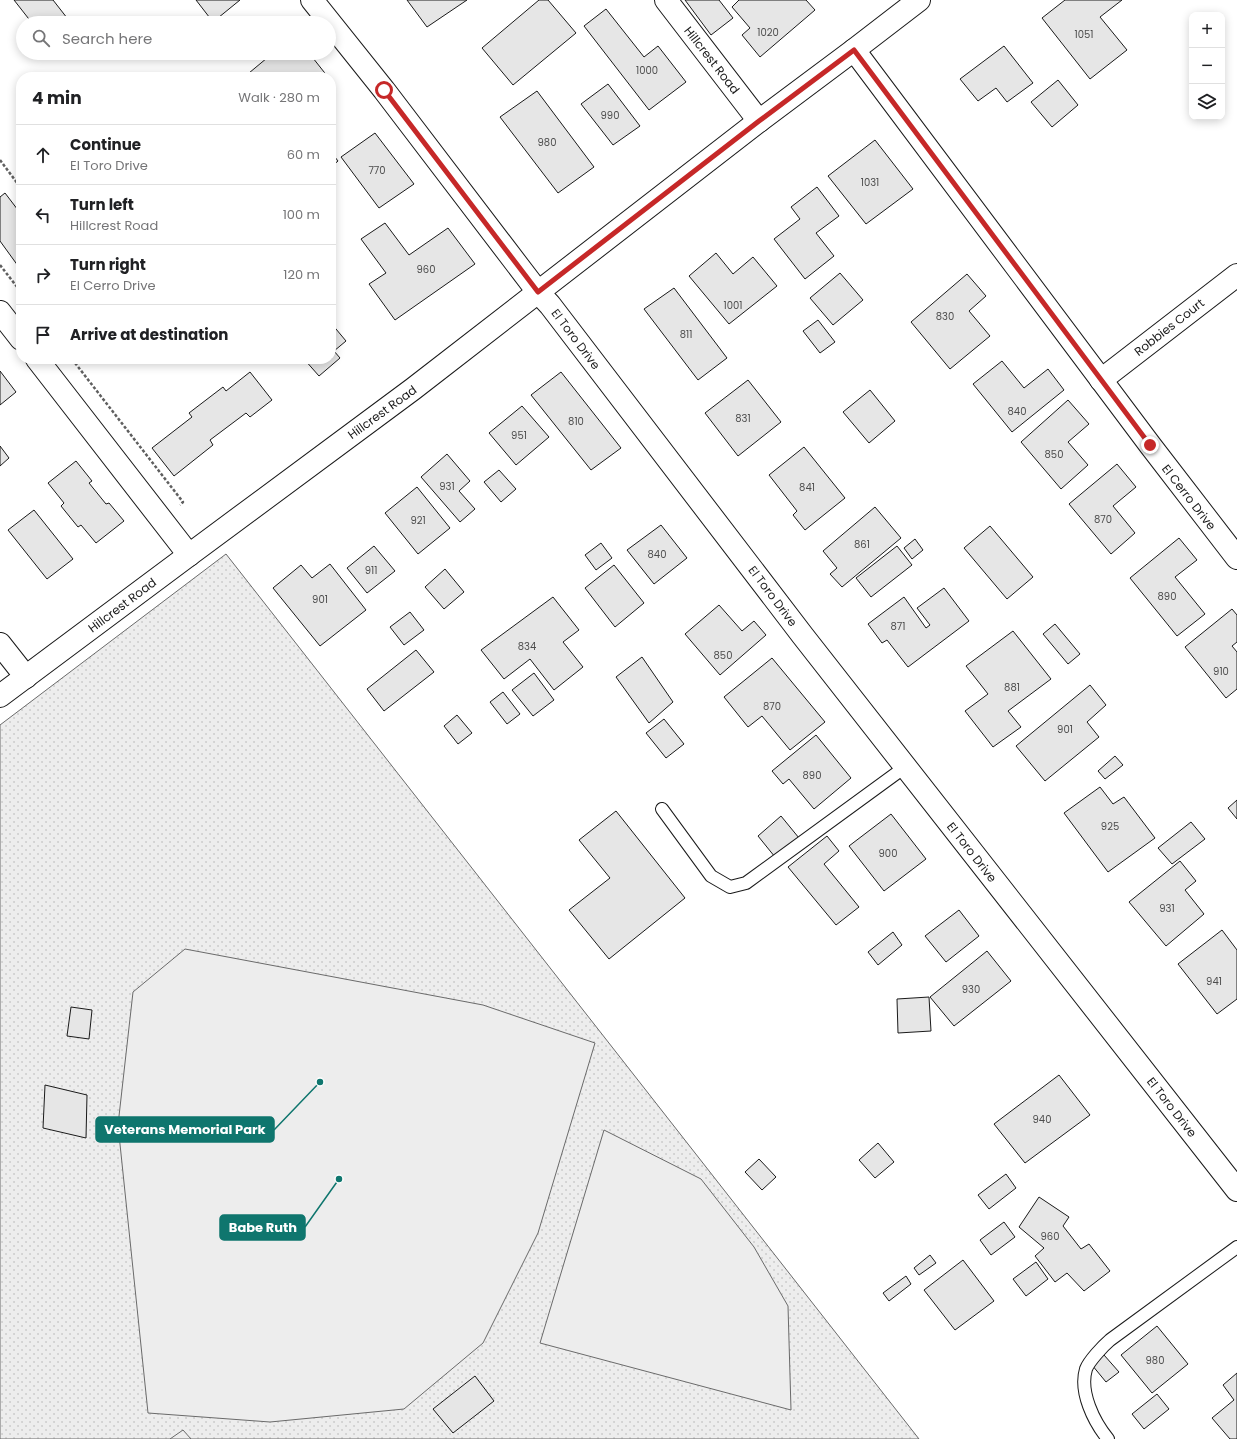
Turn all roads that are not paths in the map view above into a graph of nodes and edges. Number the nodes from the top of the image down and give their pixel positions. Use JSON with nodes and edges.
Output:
{"nodes":[{"id":1,"x":312,"y":0,"type":"edge"},
{"id":2,"x":666,"y":0,"type":"edge"},
{"id":3,"x":919,"y":0,"type":"edge"},
{"id":4,"x":325,"y":16,"type":"edge"},
{"id":5,"x":336,"y":30,"type":"edge"},
{"id":6,"x":854,"y":50,"type":"junction"},
{"id":7,"x":759,"y":121,"type":"junction"},
{"id":8,"x":1237,"y":274,"type":"edge"},
{"id":9,"x":538,"y":292,"type":"junction"},
{"id":10,"x":0,"y":312,"type":"edge"},
{"id":11,"x":16,"y":333,"type":"edge"},
{"id":12,"x":41,"y":364,"type":"edge"},
{"id":13,"x":1101,"y":380,"type":"junction"},
{"id":14,"x":189,"y":555,"type":"junction"},
{"id":15,"x":1237,"y":558,"type":"edge"},
{"id":16,"x":0,"y":644,"type":"edge"},
{"id":17,"x":26,"y":677,"type":"junction"},
{"id":18,"x":0,"y":696,"type":"edge"},
{"id":19,"x":905,"y":767,"type":"junction"},
{"id":20,"x":662,"y":809,"type":"dead end"},
{"id":21,"x":1237,"y":1190,"type":"edge"},
{"id":22,"x":1237,"y":1247,"type":"edge"},
{"id":23,"x":1108,"y":1439,"type":"edge"}],
"edges":[{"from":1,"to":4,"type":"street","name":"El Toro Drive"},
{"from":2,"to":7,"type":"street","name":"Hillcrest Road"},
{"from":3,"to":6,"type":"street","name":"Hillcrest Road"},
{"from":5,"to":9,"type":"street","name":"El Toro Drive"},
{"from":6,"to":7,"type":"street","name":"Hillcrest Road"},
{"from":6,"to":13,"type":"street","name":"El Cerro Drive"},
{"from":7,"to":9,"type":"street","name":"Hillcrest Road"},
{"from":8,"to":13,"type":"street","name":"Robbies Court"},
{"from":9,"to":14,"type":"street","name":"Hillcrest Road"},
{"from":9,"to":19,"type":"street","name":"El Toro Drive"},
{"from":10,"to":11,"type":"street"},
{"from":12,"to":14,"type":"street"},
{"from":13,"to":15,"type":"street","name":"El Cerro Drive"},
{"from":14,"to":17,"type":"street","name":"Hillcrest Road"},
{"from":16,"to":17,"type":"street"},
{"from":17,"to":18,"type":"street","name":"Hillcrest Road"},
{"from":19,"to":20,"type":"lane"},
{"from":19,"to":21,"type":"street","name":"El Toro Drive"},
{"from":22,"to":23,"type":"lane"}]}
